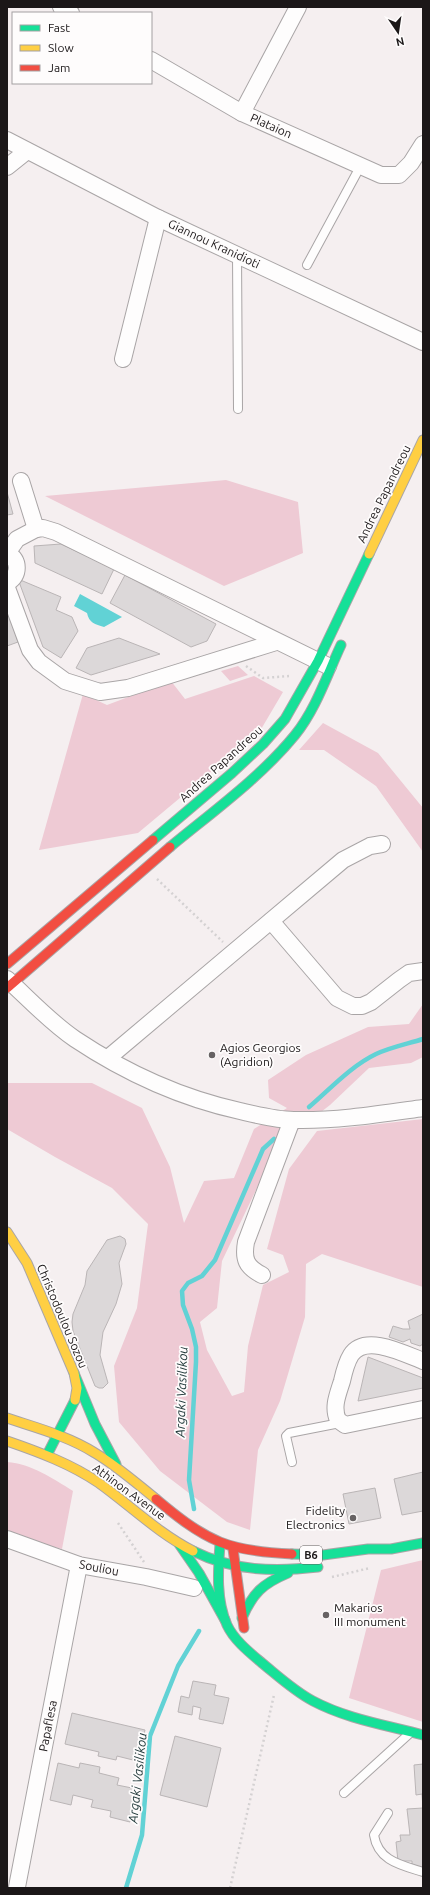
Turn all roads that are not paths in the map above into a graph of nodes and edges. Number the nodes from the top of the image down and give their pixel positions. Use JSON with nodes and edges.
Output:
{"nodes":[{"id":1,"x":298,"y":7,"type":"edge"},
{"id":2,"x":152,"y":61,"type":"edge"},
{"id":3,"x":242,"y":113,"type":"junction"},
{"id":4,"x":7,"y":140,"type":"edge"},
{"id":5,"x":423,"y":144,"type":"edge"},
{"id":6,"x":28,"y":151,"type":"junction"},
{"id":7,"x":7,"y":167,"type":"edge"},
{"id":8,"x":360,"y":167,"type":"junction"},
{"id":9,"x":158,"y":218,"type":"junction"},
{"id":10,"x":237,"y":254,"type":"junction"},
{"id":11,"x":308,"y":265,"type":"dead end"},
{"id":12,"x":423,"y":342,"type":"edge"},
{"id":13,"x":123,"y":359,"type":"dead end"},
{"id":14,"x":238,"y":409,"type":"dead end"},
{"id":15,"x":423,"y":440,"type":"edge"},
{"id":16,"x":21,"y":481,"type":"dead end"},
{"id":17,"x":36,"y":529,"type":"junction"},
{"id":18,"x":7,"y":553,"type":"edge"},
{"id":19,"x":7,"y":583,"type":"edge"},
{"id":20,"x":7,"y":588,"type":"edge"},
{"id":21,"x":344,"y":640,"type":"dead end"},
{"id":22,"x":276,"y":642,"type":"junction"},
{"id":23,"x":324,"y":665,"type":"junction"},
{"id":24,"x":382,"y":844,"type":"dead end"},
{"id":25,"x":271,"y":921,"type":"junction"},
{"id":26,"x":7,"y":964,"type":"edge"},
{"id":27,"x":423,"y":971,"type":"edge"},
{"id":28,"x":9,"y":984,"type":"edge"},
{"id":29,"x":108,"y":1058,"type":"junction"},
{"id":30,"x":423,"y":1108,"type":"edge"},
{"id":31,"x":292,"y":1120,"type":"junction"},
{"id":32,"x":7,"y":1232,"type":"edge"},
{"id":33,"x":262,"y":1275,"type":"dead end"},
{"id":34,"x":423,"y":1361,"type":"edge"},
{"id":35,"x":74,"y":1373,"type":"junction"},
{"id":36,"x":423,"y":1409,"type":"edge"},
{"id":37,"x":7,"y":1418,"type":"edge"},
{"id":38,"x":340,"y":1423,"type":"junction"},
{"id":39,"x":60,"y":1435,"type":"junction"},
{"id":40,"x":7,"y":1441,"type":"edge"},
{"id":41,"x":48,"y":1455,"type":"junction"},
{"id":42,"x":292,"y":1462,"type":"dead end"},
{"id":43,"x":118,"y":1468,"type":"junction"},
{"id":44,"x":7,"y":1539,"type":"edge"},
{"id":45,"x":177,"y":1542,"type":"junction"},
{"id":46,"x":220,"y":1542,"type":"junction"},
{"id":47,"x":423,"y":1543,"type":"edge"},
{"id":48,"x":232,"y":1545,"type":"junction"},
{"id":49,"x":391,"y":1549,"type":"junction"},
{"id":50,"x":369,"y":1559,"type":"dead end"},
{"id":51,"x":219,"y":1562,"type":"junction"},
{"id":52,"x":79,"y":1565,"type":"junction"},
{"id":53,"x":235,"y":1566,"type":"junction"},
{"id":54,"x":328,"y":1566,"type":"dead end"},
{"id":55,"x":297,"y":1570,"type":"junction"},
{"id":56,"x":194,"y":1588,"type":"dead end"},
{"id":57,"x":242,"y":1618,"type":"junction"},
{"id":58,"x":225,"y":1620,"type":"junction"},
{"id":59,"x":248,"y":1650,"type":"junction"},
{"id":60,"x":411,"y":1732,"type":"junction"},
{"id":61,"x":423,"y":1735,"type":"edge"},
{"id":62,"x":344,"y":1793,"type":"dead end"},
{"id":63,"x":388,"y":1813,"type":"dead end"},
{"id":64,"x":423,"y":1872,"type":"edge"},
{"id":65,"x":7,"y":1886,"type":"edge"},
{"id":66,"x":18,"y":1888,"type":"edge"}],
"edges":[{"from":1,"to":3,"type":"street"},
{"from":2,"to":3,"type":"street","name":"Plataion"},
{"from":3,"to":8,"type":"street","name":"Plataion"},
{"from":4,"to":6,"type":"street","name":"Giannou Kranidioti"},
{"from":5,"to":8,"type":"street","name":"Plataion"},
{"from":6,"to":7,"type":"street"},
{"from":6,"to":9,"type":"street","name":"Giannou Kranidioti"},
{"from":8,"to":11,"type":"lane"},
{"from":9,"to":10,"type":"street","name":"Giannou Kranidioti"},
{"from":9,"to":13,"type":"street"},
{"from":10,"to":12,"type":"street","name":"Giannou Kranidioti"},
{"from":10,"to":14,"type":"lane"},
{"from":15,"to":23,"type":"street","name":"Andrea Papandreou"},
{"from":16,"to":17,"type":"street"},
{"from":17,"to":18,"type":"street"},
{"from":17,"to":22,"type":"street"},
{"from":18,"to":19,"type":"street"},
{"from":20,"to":22,"type":"street"},
{"from":21,"to":23,"type":"street","name":"Andrea Papandreou"},
{"from":22,"to":23,"type":"street"},
{"from":23,"to":26,"type":"street","name":"Andrea Papandreou"},
{"from":23,"to":28,"type":"street","name":"Andrea Papandreou"},
{"from":24,"to":25,"type":"street"},
{"from":25,"to":27,"type":"street"},
{"from":25,"to":29,"type":"street"},
{"from":28,"to":29,"type":"street"},
{"from":29,"to":31,"type":"street"},
{"from":30,"to":31,"type":"street"},
{"from":31,"to":33,"type":"street"},
{"from":32,"to":35,"type":"street","name":"Christodoulou Sozou"},
{"from":34,"to":38,"type":"street"},
{"from":35,"to":39,"type":"street","name":"Christodoulou Sozou"},
{"from":35,"to":43,"type":"street"},
{"from":36,"to":38,"type":"street"},
{"from":37,"to":39,"type":"street","name":"Athinon Avenue","number":"B6"},
{"from":38,"to":42,"type":"lane"},
{"from":39,"to":41,"type":"street","name":"Christodoulou Sozou"},
{"from":39,"to":43,"type":"street","name":"Athinon Avenue","number":"B6"},
{"from":40,"to":41,"type":"street","name":"Athinon Avenue","number":"B6"},
{"from":41,"to":45,"type":"street","name":"Athinon Avenue","number":"B6"},
{"from":43,"to":46,"type":"street","name":"Athinon Avenue","number":"B6"},
{"from":44,"to":52,"type":"street","name":"Souliou"},
{"from":45,"to":51,"type":"street","name":"Athinon Avenue","number":"B6"},
{"from":45,"to":58,"type":"street"},
{"from":46,"to":48,"type":"street","name":"Athinon Avenue","number":"B6"},
{"from":46,"to":51,"type":"street"},
{"from":47,"to":49,"type":"street","number":"B6"},
{"from":48,"to":49,"type":"street","number":"B6"},
{"from":48,"to":53,"type":"street"},
{"from":49,"to":50,"type":"street","number":"B6"},
{"from":51,"to":53,"type":"street","name":"Athinon Avenue","number":"B6"},
{"from":51,"to":58,"type":"street"},
{"from":52,"to":56,"type":"street","name":"Souliou"},
{"from":52,"to":66,"type":"street","name":"Papaflesa"},
{"from":53,"to":55,"type":"street","number":"B6"},
{"from":53,"to":57,"type":"street"},
{"from":54,"to":55,"type":"street","number":"B6"},
{"from":55,"to":57,"type":"street"},
{"from":57,"to":59,"type":"street"},
{"from":58,"to":59,"type":"street"},
{"from":59,"to":60,"type":"street"},
{"from":60,"to":61,"type":"street"},
{"from":60,"to":62,"type":"lane"},
{"from":63,"to":64,"type":"lane"},
{"from":65,"to":66,"type":"street"}]}
